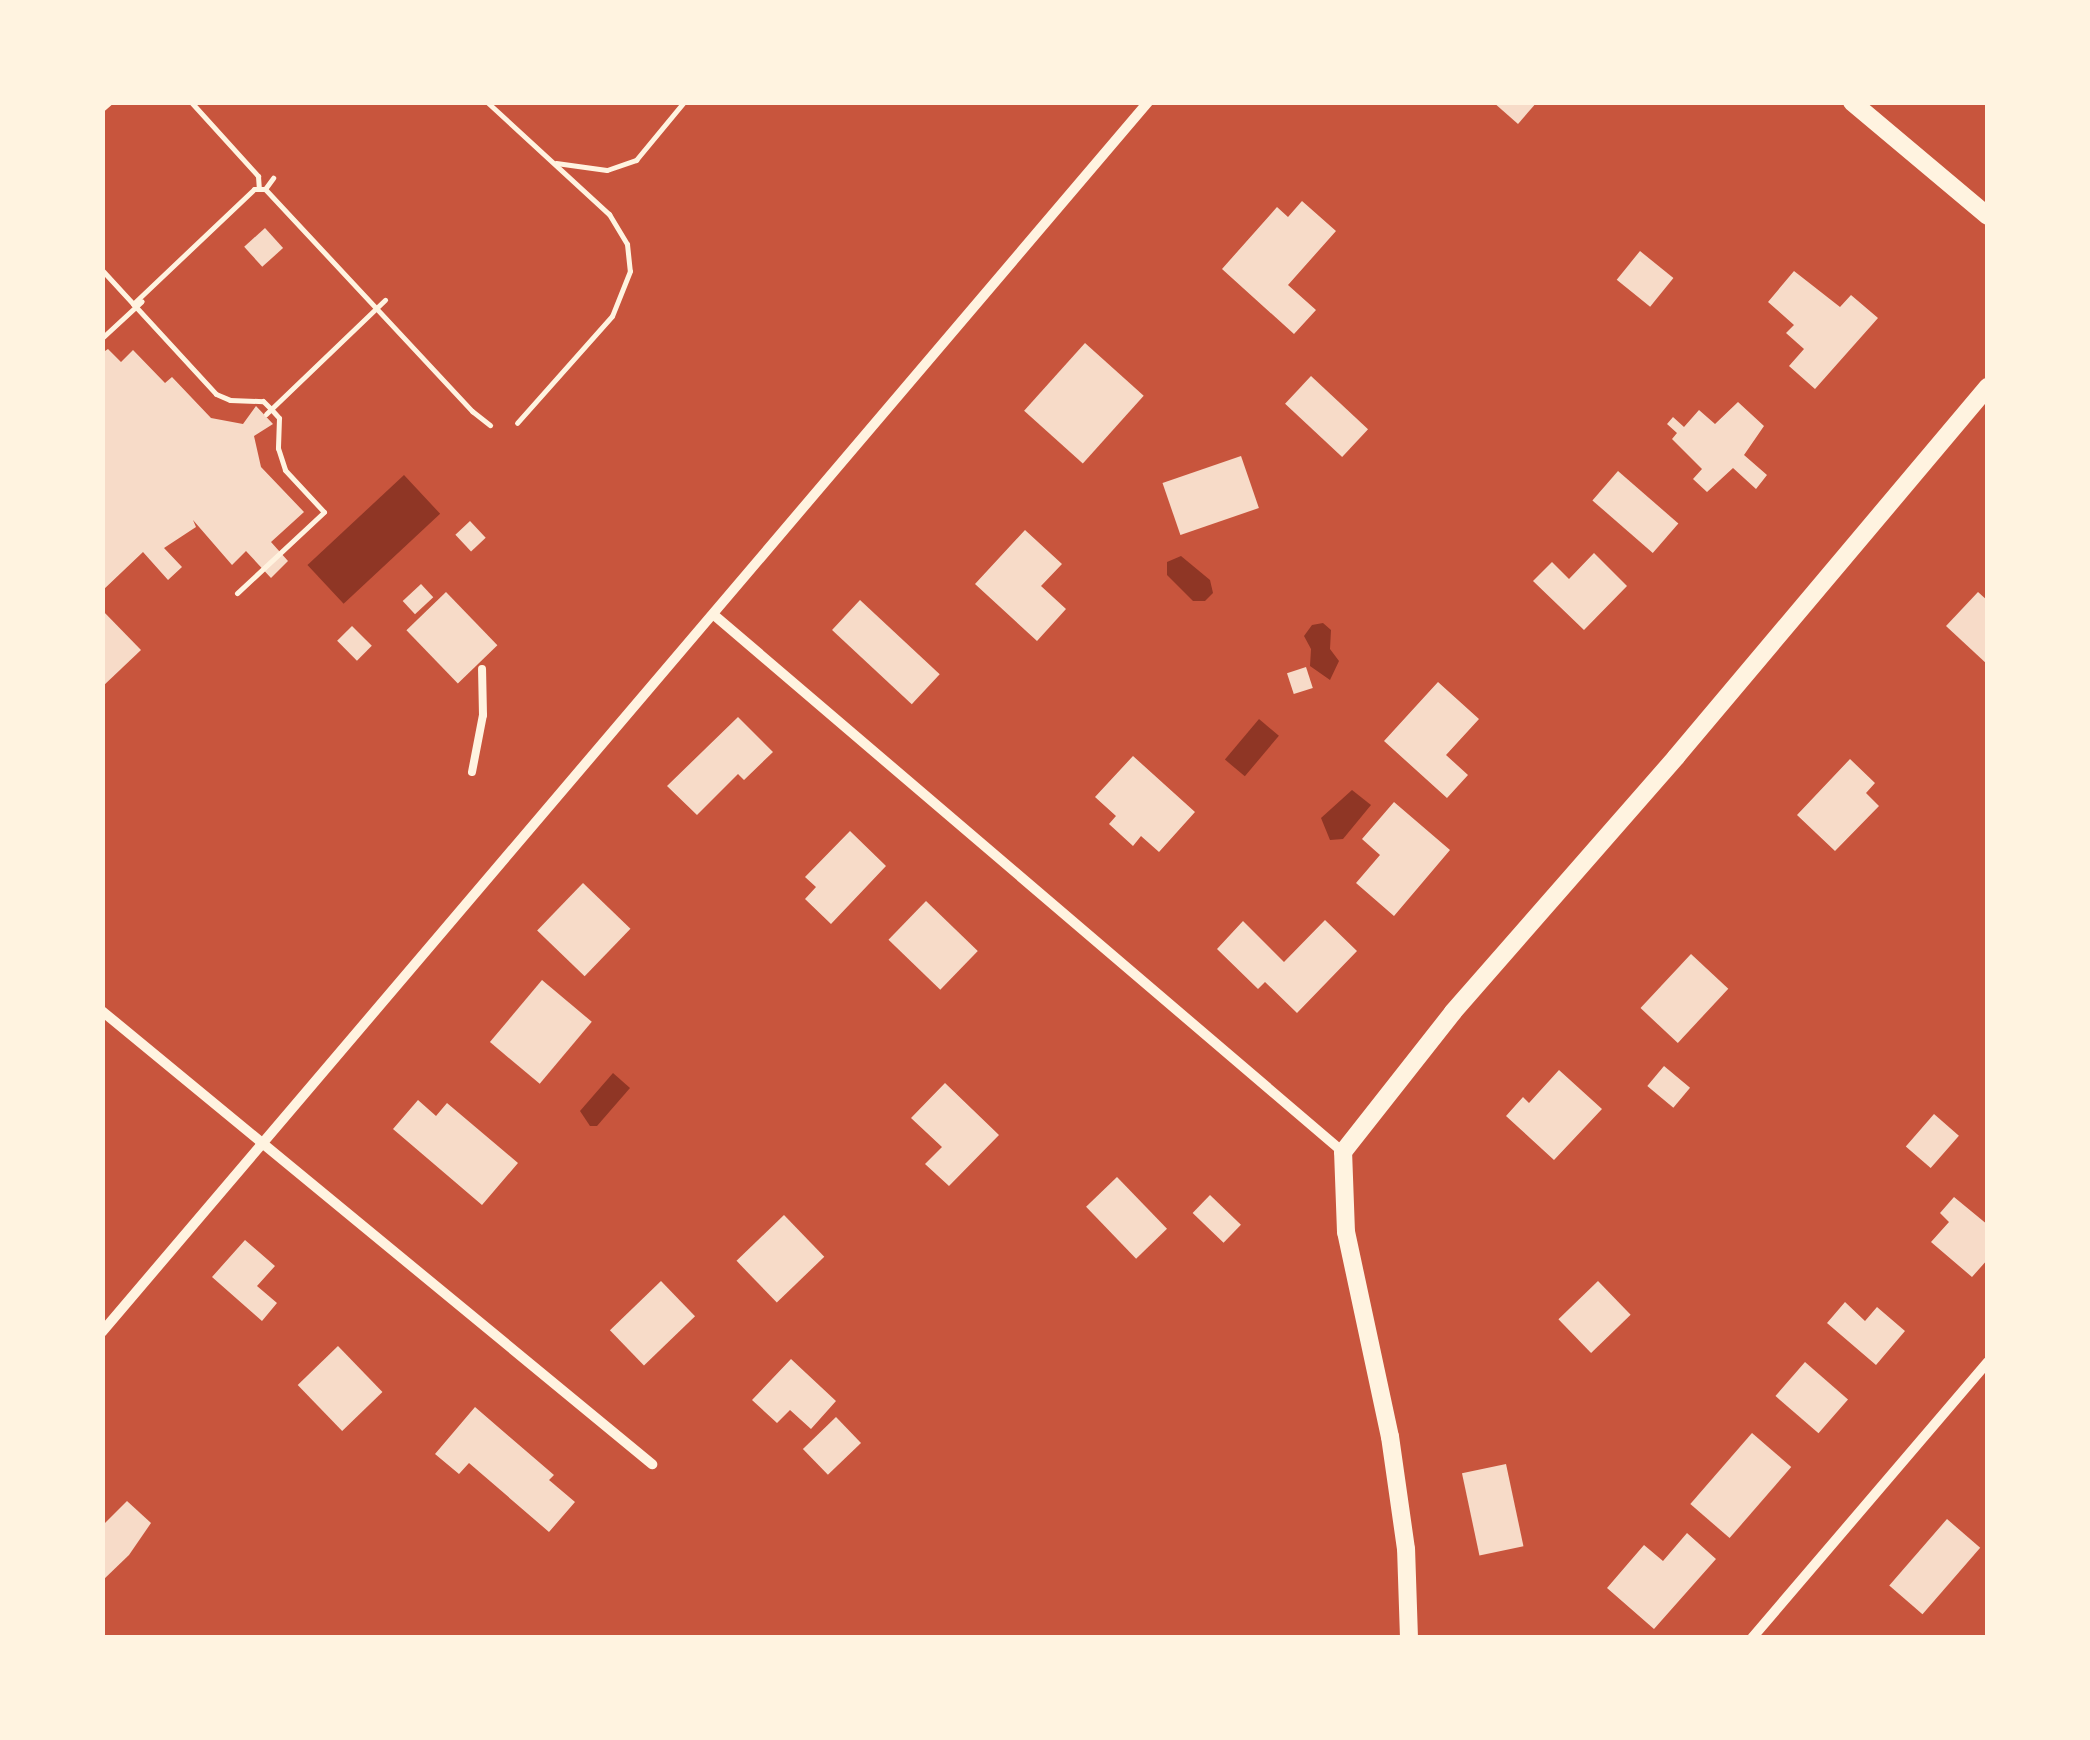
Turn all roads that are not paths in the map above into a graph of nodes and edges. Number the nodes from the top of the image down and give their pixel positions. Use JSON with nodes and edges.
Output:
{"nodes":[{"id":1,"x":1148,"y":102,"type":"edge"},
{"id":2,"x":1852,"y":102,"type":"edge"},
{"id":3,"x":1988,"y":216,"type":"edge"},
{"id":4,"x":1988,"y":387,"type":"edge"},
{"id":5,"x":714,"y":615,"type":"junction"},
{"id":6,"x":482,"y":669,"type":"dead end"},
{"id":7,"x":472,"y":772,"type":"dead end"},
{"id":8,"x":102,"y":1012,"type":"edge"},
{"id":9,"x":260,"y":1143,"type":"junction"},
{"id":10,"x":1343,"y":1152,"type":"junction"},
{"id":11,"x":102,"y":1332,"type":"edge"},
{"id":12,"x":1988,"y":1362,"type":"edge"},
{"id":13,"x":652,"y":1464,"type":"dead end"},
{"id":14,"x":1409,"y":1638,"type":"edge"},
{"id":15,"x":1752,"y":1638,"type":"edge"}],
"edges":[{"from":1,"to":5,"type":"street"},
{"from":2,"to":3,"type":"street"},
{"from":4,"to":10,"type":"street"},
{"from":5,"to":9,"type":"street"},
{"from":5,"to":10,"type":"street"},
{"from":6,"to":7,"type":"lane"},
{"from":8,"to":9,"type":"street"},
{"from":9,"to":11,"type":"street"},
{"from":9,"to":13,"type":"street"},
{"from":10,"to":14,"type":"street"},
{"from":12,"to":15,"type":"street"}]}
